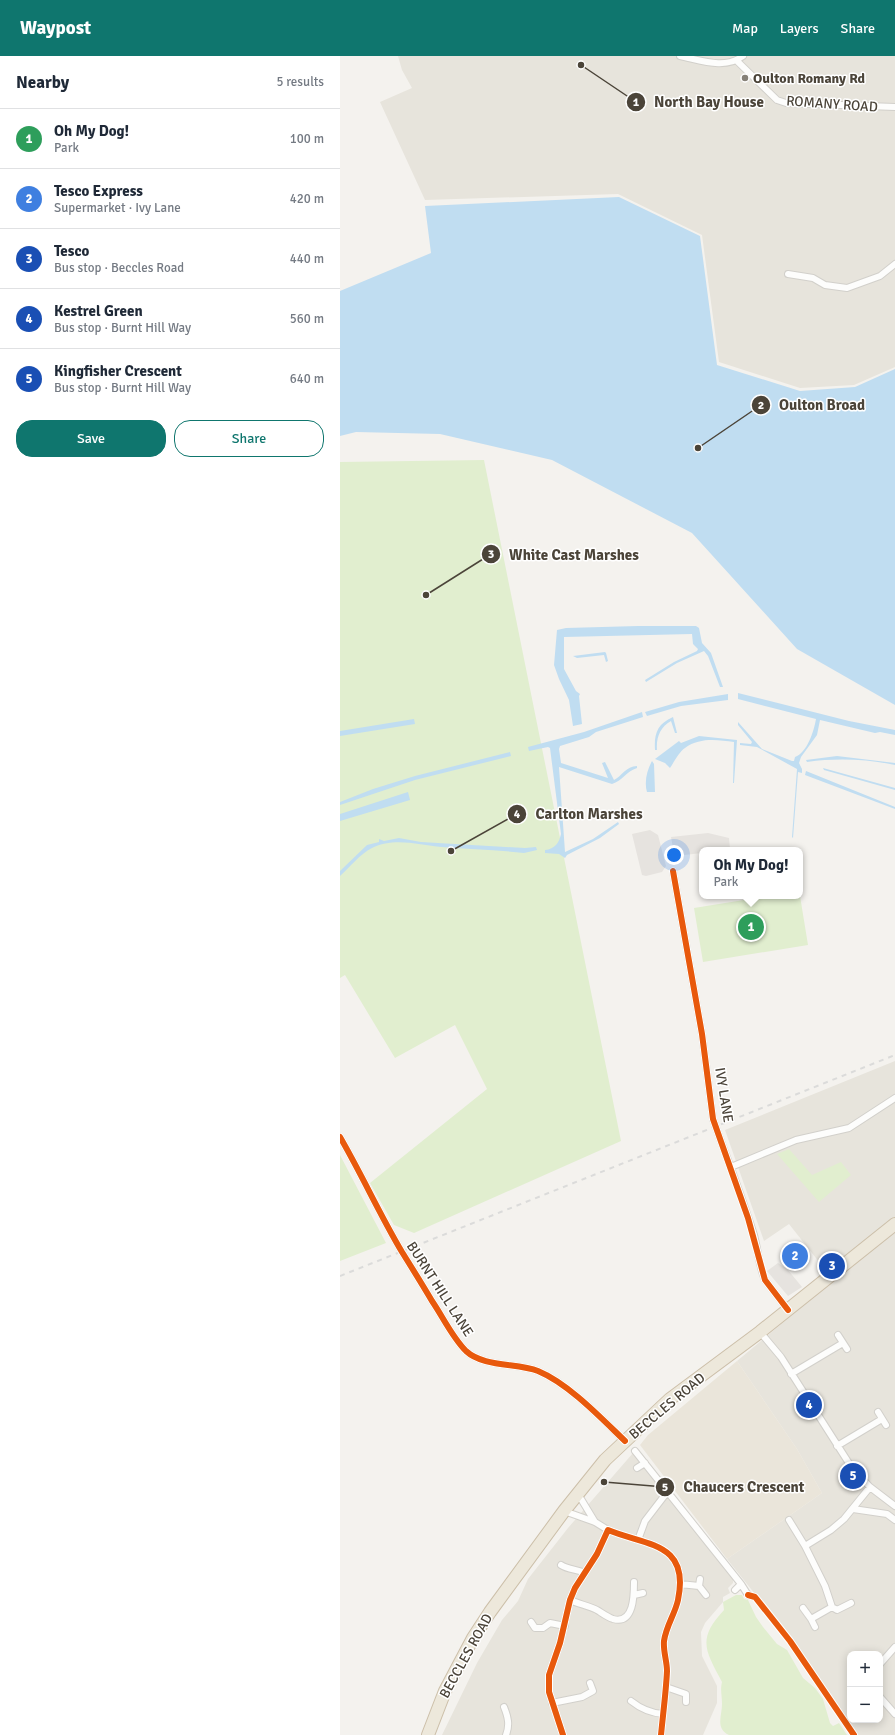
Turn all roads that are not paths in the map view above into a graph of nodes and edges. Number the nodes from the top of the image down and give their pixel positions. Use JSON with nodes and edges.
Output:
{"nodes":[{"id":1,"x":680,"y":56,"type":"edge"},
{"id":2,"x":744,"y":56,"type":"edge"},
{"id":3,"x":737,"y":61,"type":"junction"},
{"id":4,"x":895,"y":108,"type":"edge"},
{"id":5,"x":895,"y":264,"type":"edge"},
{"id":6,"x":788,"y":274,"type":"dead end"},
{"id":7,"x":673,"y":871,"type":"dead end"},
{"id":8,"x":895,"y":1098,"type":"edge"},
{"id":9,"x":340,"y":1137,"type":"edge"},
{"id":10,"x":731,"y":1167,"type":"junction"},
{"id":11,"x":895,"y":1224,"type":"edge"},
{"id":12,"x":788,"y":1310,"type":"junction"},
{"id":13,"x":760,"y":1332,"type":"junction"},
{"id":14,"x":838,"y":1335,"type":"dead end"},
{"id":15,"x":843,"y":1342,"type":"junction"},
{"id":16,"x":847,"y":1349,"type":"dead end"},
{"id":17,"x":791,"y":1374,"type":"junction"},
{"id":18,"x":878,"y":1412,"type":"dead end"},
{"id":19,"x":882,"y":1419,"type":"junction"},
{"id":20,"x":886,"y":1425,"type":"dead end"},
{"id":21,"x":625,"y":1441,"type":"junction"},
{"id":22,"x":837,"y":1446,"type":"junction"},
{"id":23,"x":635,"y":1451,"type":"dead end"},
{"id":24,"x":645,"y":1463,"type":"junction"},
{"id":25,"x":637,"y":1468,"type":"dead end"},
{"id":26,"x":870,"y":1487,"type":"junction"},
{"id":27,"x":668,"y":1491,"type":"junction"},
{"id":28,"x":578,"y":1494,"type":"junction"},
{"id":29,"x":895,"y":1506,"type":"edge"},
{"id":30,"x":853,"y":1509,"type":"junction"},
{"id":31,"x":564,"y":1511,"type":"junction"},
{"id":32,"x":789,"y":1520,"type":"dead end"},
{"id":33,"x":895,"y":1520,"type":"edge"},
{"id":34,"x":595,"y":1522,"type":"junction"},
{"id":35,"x":608,"y":1530,"type":"junction"},
{"id":36,"x":638,"y":1540,"type":"junction"},
{"id":37,"x":805,"y":1546,"type":"junction"},
{"id":38,"x":561,"y":1565,"type":"dead end"},
{"id":39,"x":584,"y":1574,"type":"junction"},
{"id":40,"x":700,"y":1579,"type":"dead end"},
{"id":41,"x":634,"y":1582,"type":"dead end"},
{"id":42,"x":680,"y":1584,"type":"junction"},
{"id":43,"x":741,"y":1584,"type":"junction"},
{"id":44,"x":699,"y":1586,"type":"junction"},
{"id":45,"x":735,"y":1590,"type":"dead end"},
{"id":46,"x":642,"y":1593,"type":"dead end"},
{"id":47,"x":634,"y":1594,"type":"junction"},
{"id":48,"x":748,"y":1594,"type":"dead end"},
{"id":49,"x":706,"y":1595,"type":"dead end"},
{"id":50,"x":570,"y":1600,"type":"junction"},
{"id":51,"x":851,"y":1603,"type":"dead end"},
{"id":52,"x":832,"y":1607,"type":"junction"},
{"id":53,"x":803,"y":1608,"type":"dead end"},
{"id":54,"x":811,"y":1619,"type":"junction"},
{"id":55,"x":531,"y":1622,"type":"dead end"},
{"id":56,"x":565,"y":1626,"type":"junction"},
{"id":57,"x":815,"y":1627,"type":"dead end"},
{"id":58,"x":895,"y":1647,"type":"edge"},
{"id":59,"x":883,"y":1661,"type":"edge"},
{"id":60,"x":590,"y":1683,"type":"dead end"},
{"id":61,"x":666,"y":1687,"type":"junction"},
{"id":62,"x":593,"y":1691,"type":"junction"},
{"id":63,"x":600,"y":1691,"type":"dead end"},
{"id":64,"x":692,"y":1691,"type":"dead end"},
{"id":65,"x":686,"y":1694,"type":"junction"},
{"id":66,"x":883,"y":1700,"type":"edge"},
{"id":67,"x":631,"y":1701,"type":"dead end"},
{"id":68,"x":686,"y":1702,"type":"dead end"},
{"id":69,"x":552,"y":1703,"type":"junction"},
{"id":70,"x":504,"y":1707,"type":"dead end"},
{"id":71,"x":639,"y":1707,"type":"junction"},
{"id":72,"x":515,"y":1714,"type":"dead end"},
{"id":73,"x":663,"y":1714,"type":"junction"},
{"id":74,"x":895,"y":1714,"type":"edge"},
{"id":75,"x":636,"y":1715,"type":"dead end"},
{"id":76,"x":508,"y":1716,"type":"junction"},
{"id":77,"x":428,"y":1735,"type":"edge"},
{"id":78,"x":506,"y":1735,"type":"edge"},
{"id":79,"x":563,"y":1735,"type":"edge"},
{"id":80,"x":661,"y":1735,"type":"edge"}],
"edges":[{"from":1,"to":3,"type":"street"},
{"from":2,"to":3,"type":"street"},
{"from":3,"to":4,"type":"street","name":"ROMANY ROAD"},
{"from":5,"to":6,"type":"street"},
{"from":7,"to":10,"type":"street","name":"IVY LANE","bridge":true},
{"from":8,"to":10,"type":"street"},
{"from":9,"to":21,"type":"street","name":"BURNT HILL LANE"},
{"from":10,"to":12,"type":"street","name":"IVY LANE"},
{"from":11,"to":12,"type":"highway","name":"BECCLES ROAD"},
{"from":12,"to":13,"type":"highway","name":"BECCLES ROAD"},
{"from":13,"to":17,"type":"street"},
{"from":13,"to":21,"type":"highway","name":"BECCLES ROAD"},
{"from":14,"to":15,"type":"street"},
{"from":15,"to":16,"type":"street"},
{"from":15,"to":17,"type":"street"},
{"from":17,"to":22,"type":"street"},
{"from":18,"to":19,"type":"street"},
{"from":19,"to":20,"type":"street"},
{"from":19,"to":22,"type":"street"},
{"from":21,"to":28,"type":"highway","name":"BECCLES ROAD"},
{"from":22,"to":26,"type":"street"},
{"from":23,"to":24,"type":"street"},
{"from":24,"to":25,"type":"street"},
{"from":24,"to":27,"type":"street"},
{"from":26,"to":29,"type":"street"},
{"from":26,"to":30,"type":"street"},
{"from":27,"to":36,"type":"street"},
{"from":27,"to":43,"type":"street"},
{"from":28,"to":31,"type":"highway","name":"BECCLES ROAD"},
{"from":28,"to":34,"type":"street"},
{"from":30,"to":33,"type":"street"},
{"from":30,"to":37,"type":"street"},
{"from":31,"to":34,"type":"street"},
{"from":31,"to":77,"type":"highway","name":"BECCLES ROAD"},
{"from":32,"to":37,"type":"street"},
{"from":34,"to":35,"type":"street"},
{"from":35,"to":36,"type":"street"},
{"from":35,"to":39,"type":"street"},
{"from":36,"to":42,"type":"street"},
{"from":37,"to":52,"type":"street"},
{"from":38,"to":39,"type":"street"},
{"from":39,"to":50,"type":"street"},
{"from":40,"to":44,"type":"street"},
{"from":41,"to":47,"type":"street"},
{"from":42,"to":44,"type":"street"},
{"from":42,"to":61,"type":"street"},
{"from":43,"to":45,"type":"street"},
{"from":43,"to":48,"type":"street"},
{"from":44,"to":49,"type":"street"},
{"from":46,"to":47,"type":"street"},
{"from":47,"to":50,"type":"street"},
{"from":50,"to":56,"type":"street"},
{"from":51,"to":52,"type":"street"},
{"from":52,"to":54,"type":"street"},
{"from":53,"to":54,"type":"street"},
{"from":54,"to":57,"type":"street"},
{"from":55,"to":56,"type":"street"},
{"from":56,"to":69,"type":"street"},
{"from":58,"to":59,"type":"street"},
{"from":60,"to":62,"type":"street"},
{"from":61,"to":65,"type":"street"},
{"from":61,"to":73,"type":"street"},
{"from":62,"to":63,"type":"street"},
{"from":62,"to":69,"type":"street"},
{"from":64,"to":65,"type":"street"},
{"from":65,"to":68,"type":"street"},
{"from":66,"to":74,"type":"street"},
{"from":67,"to":71,"type":"street"},
{"from":69,"to":79,"type":"street"},
{"from":70,"to":76,"type":"street"},
{"from":71,"to":73,"type":"street"},
{"from":71,"to":75,"type":"street"},
{"from":72,"to":76,"type":"street"},
{"from":73,"to":80,"type":"street"},
{"from":76,"to":78,"type":"street"}]}
